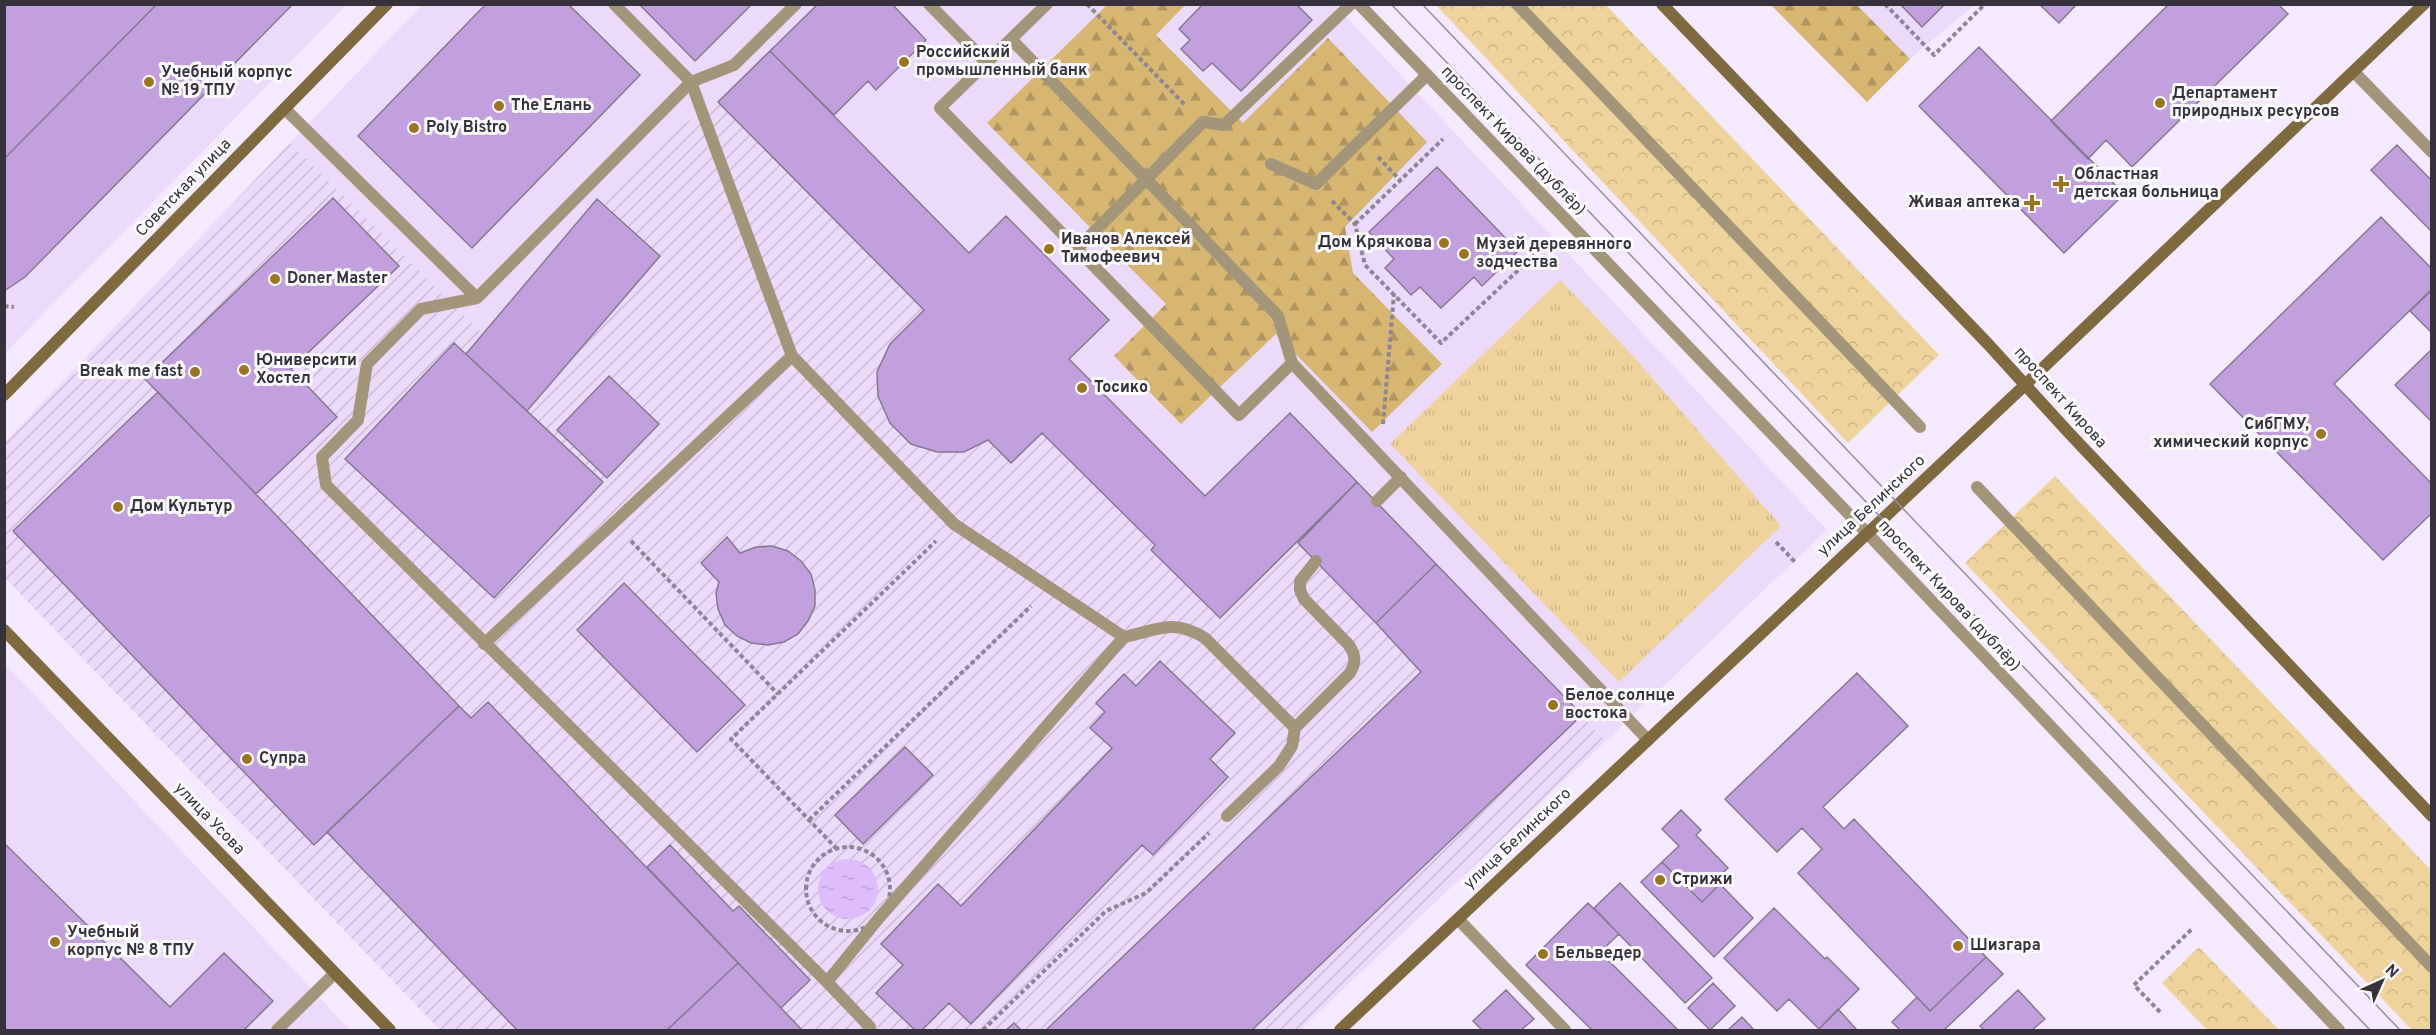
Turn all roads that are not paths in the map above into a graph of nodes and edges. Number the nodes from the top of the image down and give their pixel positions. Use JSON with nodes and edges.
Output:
{"nodes":[{"id":1,"x":387,"y":4,"type":"edge"},
{"id":2,"x":614,"y":4,"type":"edge"},
{"id":3,"x":796,"y":4,"type":"edge"},
{"id":4,"x":929,"y":4,"type":"edge"},
{"id":5,"x":1047,"y":4,"type":"edge"},
{"id":6,"x":1351,"y":4,"type":"edge"},
{"id":7,"x":1359,"y":4,"type":"edge"},
{"id":8,"x":1517,"y":4,"type":"edge"},
{"id":9,"x":1662,"y":4,"type":"edge"},
{"id":10,"x":2424,"y":4,"type":"edge"},
{"id":11,"x":1011,"y":39,"type":"junction"},
{"id":12,"x":987,"y":63,"type":"junction"},
{"id":13,"x":2354,"y":72,"type":"junction"},
{"id":14,"x":1427,"y":75,"type":"junction"},
{"id":15,"x":691,"y":82,"type":"junction"},
{"id":16,"x":285,"y":110,"type":"junction"},
{"id":17,"x":2432,"y":152,"type":"edge"},
{"id":18,"x":1271,"y":164,"type":"dead end"},
{"id":19,"x":1146,"y":179,"type":"junction"},
{"id":20,"x":1077,"y":249,"type":"junction"},
{"id":21,"x":477,"y":298,"type":"junction"},
{"id":22,"x":792,"y":356,"type":"junction"},
{"id":23,"x":1292,"y":363,"type":"junction"},
{"id":24,"x":2025,"y":385,"type":"junction"},
{"id":25,"x":4,"y":395,"type":"edge"},
{"id":26,"x":1920,"y":427,"type":"dead end"},
{"id":27,"x":1401,"y":477,"type":"junction"},
{"id":28,"x":1977,"y":487,"type":"dead end"},
{"id":29,"x":1377,"y":501,"type":"dead end"},
{"id":30,"x":1867,"y":533,"type":"junction"},
{"id":31,"x":1316,"y":561,"type":"dead end"},
{"id":32,"x":4,"y":630,"type":"edge"},
{"id":33,"x":1124,"y":638,"type":"junction"},
{"id":34,"x":484,"y":644,"type":"junction"},
{"id":35,"x":1295,"y":728,"type":"junction"},
{"id":36,"x":1648,"y":740,"type":"junction"},
{"id":37,"x":1227,"y":816,"type":"road end"},
{"id":38,"x":2432,"y":816,"type":"edge"},
{"id":39,"x":1458,"y":919,"type":"junction"},
{"id":40,"x":2432,"y":967,"type":"edge"},
{"id":41,"x":334,"y":974,"type":"junction"},
{"id":42,"x":827,"y":982,"type":"junction"},
{"id":43,"x":870,"y":1027,"type":"dead end"},
{"id":44,"x":277,"y":1030,"type":"edge"},
{"id":45,"x":390,"y":1030,"type":"edge"},
{"id":46,"x":1340,"y":1030,"type":"edge"},
{"id":47,"x":1565,"y":1030,"type":"edge"},
{"id":48,"x":2340,"y":1030,"type":"edge"}],
"edges":[{"from":1,"to":16,"type":"street","name":"Советская улица"},
{"from":2,"to":15,"type":"street"},
{"from":3,"to":15,"type":"street"},
{"from":4,"to":12,"type":"street"},
{"from":5,"to":11,"type":"street"},
{"from":6,"to":19,"type":"street"},
{"from":7,"to":14,"type":"street","name":"проспект Кирова (дублёр)"},
{"from":8,"to":26,"type":"street"},
{"from":9,"to":24,"type":"street","name":"проспект Кирова"},
{"from":10,"to":13,"type":"street","name":"улица Белинского"},
{"from":11,"to":12,"type":"street"},
{"from":11,"to":19,"type":"street"},
{"from":12,"to":20,"type":"street"},
{"from":13,"to":17,"type":"street"},
{"from":13,"to":24,"type":"street","name":"улица Белинского"},
{"from":14,"to":18,"type":"street"},
{"from":14,"to":30,"type":"street","name":"проспект Кирова (дублёр)"},
{"from":15,"to":21,"type":"street"},
{"from":15,"to":22,"type":"street"},
{"from":16,"to":21,"type":"street"},
{"from":16,"to":25,"type":"street","name":"Советская улица"},
{"from":19,"to":20,"type":"street"},
{"from":19,"to":23,"type":"street"},
{"from":20,"to":23,"type":"street"},
{"from":21,"to":34,"type":"street"},
{"from":22,"to":33,"type":"street"},
{"from":22,"to":34,"type":"street"},
{"from":23,"to":27,"type":"street"},
{"from":24,"to":30,"type":"street","name":"улица Белинского"},
{"from":24,"to":38,"type":"street","name":"проспект Кирова"},
{"from":27,"to":29,"type":"street"},
{"from":27,"to":36,"type":"street"},
{"from":28,"to":40,"type":"street"},
{"from":30,"to":36,"type":"street","name":"улица Белинского"},
{"from":30,"to":48,"type":"street","name":"проспект Кирова (дублёр)"},
{"from":31,"to":35,"type":"street"},
{"from":32,"to":41,"type":"street","name":"улица Усова"},
{"from":33,"to":35,"type":"street"},
{"from":33,"to":42,"type":"street"},
{"from":34,"to":42,"type":"street"},
{"from":35,"to":37,"type":"street"},
{"from":36,"to":39,"type":"street","name":"улица Белинского"},
{"from":39,"to":46,"type":"street","name":"улица Белинского"},
{"from":39,"to":47,"type":"street"},
{"from":41,"to":44,"type":"street"},
{"from":41,"to":45,"type":"street","name":"улица Усова"},
{"from":42,"to":43,"type":"street"}]}
